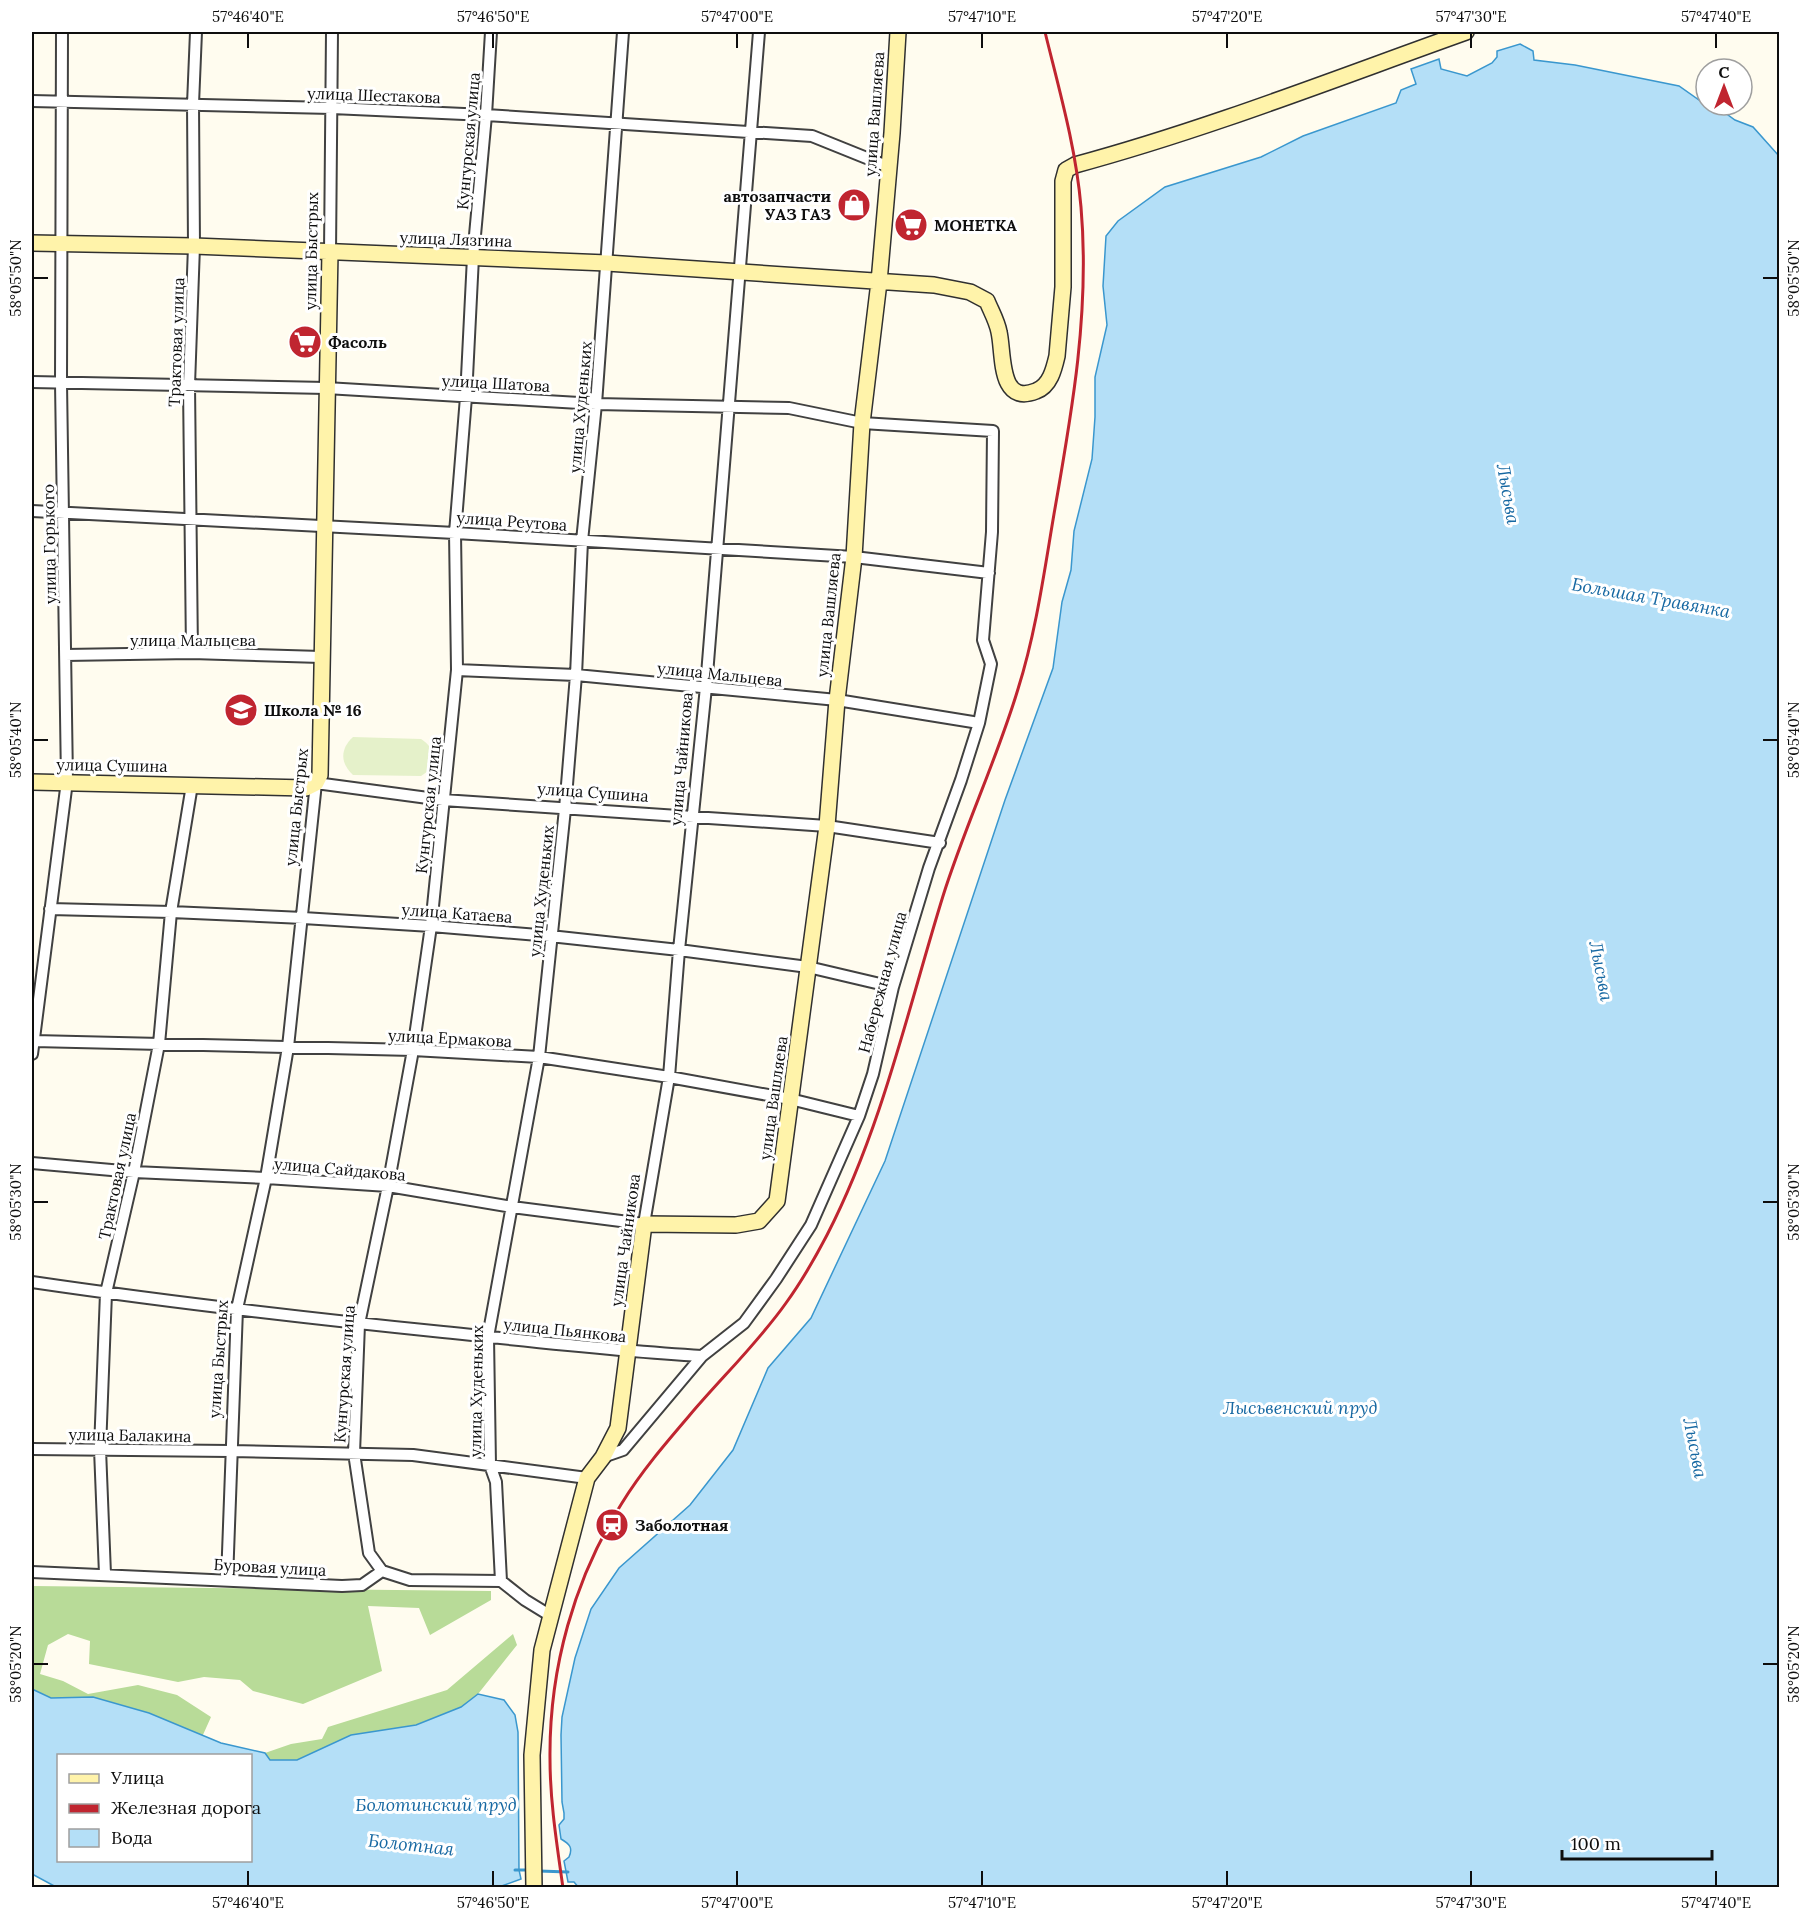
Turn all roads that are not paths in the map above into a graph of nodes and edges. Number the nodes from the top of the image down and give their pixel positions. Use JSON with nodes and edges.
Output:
{"nodes":[{"id":1,"x":62,"y":32,"type":"edge"},
{"id":2,"x":196,"y":32,"type":"edge"},
{"id":3,"x":332,"y":32,"type":"edge"},
{"id":4,"x":491,"y":32,"type":"edge"},
{"id":5,"x":623,"y":32,"type":"edge"},
{"id":6,"x":759,"y":32,"type":"edge"},
{"id":7,"x":898,"y":32,"type":"edge"},
{"id":8,"x":1466,"y":32,"type":"edge"},
{"id":9,"x":32,"y":101,"type":"edge"},
{"id":10,"x":63,"y":102,"type":"junction"},
{"id":11,"x":193,"y":104,"type":"junction"},
{"id":12,"x":332,"y":108,"type":"junction"},
{"id":13,"x":486,"y":115,"type":"junction"},
{"id":14,"x":616,"y":123,"type":"junction"},
{"id":15,"x":750,"y":133,"type":"junction"},
{"id":16,"x":889,"y":167,"type":"junction"},
{"id":17,"x":32,"y":243,"type":"edge"},
{"id":18,"x":61,"y":244,"type":"junction"},
{"id":19,"x":194,"y":246,"type":"junction"},
{"id":20,"x":330,"y":252,"type":"junction"},
{"id":21,"x":474,"y":257,"type":"junction"},
{"id":22,"x":607,"y":263,"type":"junction"},
{"id":23,"x":739,"y":273,"type":"junction"},
{"id":24,"x":879,"y":282,"type":"junction"},
{"id":25,"x":32,"y":382,"type":"edge"},
{"id":26,"x":61,"y":383,"type":"junction"},
{"id":27,"x":189,"y":385,"type":"junction"},
{"id":28,"x":326,"y":388,"type":"junction"},
{"id":29,"x":466,"y":397,"type":"junction"},
{"id":30,"x":596,"y":404,"type":"junction"},
{"id":31,"x":728,"y":408,"type":"junction"},
{"id":32,"x":861,"y":423,"type":"junction"},
{"id":33,"x":993,"y":431,"type":"joint"},
{"id":34,"x":32,"y":511,"type":"edge"},
{"id":35,"x":64,"y":511,"type":"junction"},
{"id":36,"x":191,"y":518,"type":"junction"},
{"id":37,"x":324,"y":526,"type":"junction"},
{"id":38,"x":455,"y":533,"type":"junction"},
{"id":39,"x":582,"y":541,"type":"junction"},
{"id":40,"x":715,"y":550,"type":"junction"},
{"id":41,"x":854,"y":558,"type":"junction"},
{"id":42,"x":989,"y":573,"type":"junction"},
{"id":43,"x":192,"y":653,"type":"junction"},
{"id":44,"x":65,"y":655,"type":"junction"},
{"id":45,"x":321,"y":657,"type":"junction"},
{"id":46,"x":457,"y":670,"type":"junction"},
{"id":47,"x":576,"y":675,"type":"junction"},
{"id":48,"x":706,"y":687,"type":"junction"},
{"id":49,"x":837,"y":700,"type":"junction"},
{"id":50,"x":979,"y":723,"type":"junction"},
{"id":51,"x":67,"y":781,"type":"junction"},
{"id":52,"x":32,"y":782,"type":"edge"},
{"id":53,"x":316,"y":783,"type":"junction"},
{"id":54,"x":192,"y":785,"type":"junction"},
{"id":55,"x":443,"y":800,"type":"junction"},
{"id":56,"x":565,"y":808,"type":"junction"},
{"id":57,"x":694,"y":817,"type":"junction"},
{"id":58,"x":827,"y":826,"type":"junction"},
{"id":59,"x":940,"y":843,"type":"junction"},
{"id":60,"x":50,"y":909,"type":"junction"},
{"id":61,"x":171,"y":912,"type":"junction"},
{"id":62,"x":303,"y":918,"type":"junction"},
{"id":63,"x":431,"y":926,"type":"junction"},
{"id":64,"x":550,"y":936,"type":"junction"},
{"id":65,"x":679,"y":950,"type":"junction"},
{"id":66,"x":808,"y":967,"type":"junction"},
{"id":67,"x":894,"y":987,"type":"junction"},
{"id":68,"x":34,"y":1041,"type":"junction"},
{"id":69,"x":159,"y":1044,"type":"junction"},
{"id":70,"x":288,"y":1047,"type":"junction"},
{"id":71,"x":413,"y":1050,"type":"junction"},
{"id":72,"x":32,"y":1054,"type":"edge"},
{"id":73,"x":539,"y":1057,"type":"junction"},
{"id":74,"x":669,"y":1077,"type":"junction"},
{"id":75,"x":790,"y":1099,"type":"junction"},
{"id":76,"x":859,"y":1116,"type":"junction"},
{"id":77,"x":32,"y":1163,"type":"edge"},
{"id":78,"x":134,"y":1173,"type":"junction"},
{"id":79,"x":266,"y":1178,"type":"junction"},
{"id":80,"x":388,"y":1186,"type":"junction"},
{"id":81,"x":512,"y":1207,"type":"junction"},
{"id":82,"x":644,"y":1224,"type":"junction"},
{"id":83,"x":32,"y":1282,"type":"edge"},
{"id":84,"x":106,"y":1293,"type":"junction"},
{"id":85,"x":237,"y":1309,"type":"junction"},
{"id":86,"x":359,"y":1324,"type":"junction"},
{"id":87,"x":488,"y":1337,"type":"junction"},
{"id":88,"x":628,"y":1352,"type":"junction"},
{"id":89,"x":702,"y":1356,"type":"junction"},
{"id":90,"x":32,"y":1449,"type":"edge"},
{"id":91,"x":100,"y":1449,"type":"junction"},
{"id":92,"x":230,"y":1451,"type":"junction"},
{"id":93,"x":354,"y":1453,"type":"junction"},
{"id":94,"x":603,"y":1457,"type":"junction"},
{"id":95,"x":490,"y":1465,"type":"junction"},
{"id":96,"x":588,"y":1478,"type":"junction"},
{"id":97,"x":382,"y":1571,"type":"junction"},
{"id":98,"x":32,"y":1572,"type":"edge"},
{"id":99,"x":105,"y":1574,"type":"junction"},
{"id":100,"x":227,"y":1580,"type":"junction"},
{"id":101,"x":501,"y":1581,"type":"junction"},
{"id":102,"x":551,"y":1616,"type":"junction"},
{"id":103,"x":534,"y":1887,"type":"edge"}],
"edges":[{"from":1,"to":10,"type":"street","name":"улица Горького"},
{"from":2,"to":11,"type":"street","name":"Трактовая улица"},
{"from":3,"to":12,"type":"street","name":"улица Быстрых"},
{"from":4,"to":13,"type":"street","name":"Кунгурская улица"},
{"from":5,"to":14,"type":"street","name":"улица Худеньких"},
{"from":6,"to":15,"type":"street","name":"улица Чайникова"},
{"from":7,"to":16,"type":"street","name":"улица Вашляева"},
{"from":8,"to":24,"type":"street","name":"улица Лязгина"},
{"from":9,"to":10,"type":"street","name":"улица Шестакова"},
{"from":10,"to":11,"type":"street","name":"улица Шестакова"},
{"from":10,"to":18,"type":"street","name":"улица Горького"},
{"from":11,"to":12,"type":"street","name":"улица Шестакова"},
{"from":11,"to":19,"type":"street","name":"Трактовая улица"},
{"from":12,"to":13,"type":"street","name":"улица Шестакова"},
{"from":12,"to":20,"type":"street","name":"улица Быстрых"},
{"from":13,"to":14,"type":"street","name":"улица Шестакова"},
{"from":13,"to":21,"type":"street","name":"Кунгурская улица"},
{"from":14,"to":15,"type":"street","name":"улица Шестакова"},
{"from":14,"to":22,"type":"street","name":"улица Худеньких"},
{"from":15,"to":16,"type":"street","name":"улица Шестакова"},
{"from":15,"to":23,"type":"street","name":"улица Чайникова"},
{"from":16,"to":24,"type":"street","name":"улица Вашляева"},
{"from":17,"to":18,"type":"street","name":"улица Лязгина"},
{"from":18,"to":19,"type":"street","name":"улица Лязгина"},
{"from":18,"to":26,"type":"street","name":"улица Горького"},
{"from":19,"to":20,"type":"street","name":"улица Лязгина"},
{"from":19,"to":27,"type":"street","name":"Трактовая улица"},
{"from":20,"to":21,"type":"street","name":"улица Лязгина"},
{"from":20,"to":28,"type":"street","name":"улица Быстрых"},
{"from":21,"to":22,"type":"street","name":"улица Лязгина"},
{"from":21,"to":29,"type":"street","name":"Кунгурская улица"},
{"from":22,"to":23,"type":"street","name":"улица Лязгина"},
{"from":22,"to":30,"type":"street","name":"улица Худеньких"},
{"from":23,"to":24,"type":"street","name":"улица Лязгина"},
{"from":23,"to":31,"type":"street","name":"улица Чайникова"},
{"from":24,"to":32,"type":"street","name":"улица Вашляева"},
{"from":25,"to":26,"type":"street","name":"улица Шатова"},
{"from":26,"to":27,"type":"street","name":"улица Шатова"},
{"from":26,"to":35,"type":"street","name":"улица Горького"},
{"from":27,"to":28,"type":"street","name":"улица Шатова"},
{"from":27,"to":36,"type":"street","name":"Трактовая улица"},
{"from":28,"to":29,"type":"street","name":"улица Шатова"},
{"from":28,"to":37,"type":"street","name":"улица Быстрых"},
{"from":29,"to":30,"type":"street","name":"улица Шатова"},
{"from":29,"to":38,"type":"street","name":"Кунгурская улица"},
{"from":30,"to":31,"type":"street","name":"улица Шатова"},
{"from":30,"to":39,"type":"street","name":"улица Худеньких"},
{"from":31,"to":32,"type":"street","name":"улица Шатова"},
{"from":31,"to":40,"type":"street","name":"улица Чайникова"},
{"from":32,"to":33,"type":"street","name":"улица Шатова"},
{"from":32,"to":41,"type":"street","name":"улица Вашляева"},
{"from":33,"to":42,"type":"street","name":"Набережная улица"},
{"from":34,"to":35,"type":"street","name":"улица Реутова"},
{"from":35,"to":36,"type":"street","name":"улица Реутова"},
{"from":35,"to":44,"type":"street","name":"улица Горького"},
{"from":36,"to":37,"type":"street","name":"улица Реутова"},
{"from":36,"to":43,"type":"street","name":"Трактовая улица"},
{"from":37,"to":38,"type":"street","name":"улица Реутова"},
{"from":37,"to":45,"type":"street","name":"улица Быстрых"},
{"from":38,"to":39,"type":"street","name":"улица Реутова"},
{"from":38,"to":46,"type":"street","name":"Кунгурская улица"},
{"from":39,"to":40,"type":"street","name":"улица Реутова"},
{"from":39,"to":47,"type":"street","name":"улица Худеньких"},
{"from":40,"to":41,"type":"street","name":"улица Реутова"},
{"from":40,"to":48,"type":"street","name":"улица Чайникова"},
{"from":41,"to":42,"type":"street","name":"улица Реутова"},
{"from":41,"to":49,"type":"street","name":"улица Вашляева"},
{"from":42,"to":50,"type":"street","name":"Набережная улица"},
{"from":43,"to":44,"type":"street","name":"улица Мальцева"},
{"from":43,"to":45,"type":"street","name":"улица Мальцева"},
{"from":44,"to":51,"type":"street","name":"улица Горького"},
{"from":45,"to":53,"type":"street","name":"улица Быстрых"},
{"from":46,"to":47,"type":"street","name":"улица Мальцева"},
{"from":46,"to":55,"type":"street","name":"Кунгурская улица"},
{"from":47,"to":48,"type":"street","name":"улица Мальцева"},
{"from":47,"to":56,"type":"street","name":"улица Худеньких"},
{"from":48,"to":49,"type":"street","name":"улица Мальцева"},
{"from":48,"to":57,"type":"street","name":"улица Чайникова"},
{"from":49,"to":50,"type":"street","name":"улица Мальцева"},
{"from":49,"to":58,"type":"street","name":"улица Вашляева"},
{"from":50,"to":59,"type":"street","name":"Набережная улица"},
{"from":51,"to":52,"type":"street","name":"улица Сушина"},
{"from":51,"to":54,"type":"street","name":"улица Сушина"},
{"from":51,"to":60,"type":"street","name":"улица Горького"},
{"from":53,"to":54,"type":"street","name":"улица Сушина"},
{"from":53,"to":55,"type":"street","name":"улица Сушина"},
{"from":53,"to":62,"type":"street","name":"улица Быстрых"},
{"from":54,"to":61,"type":"street","name":"Трактовая улица"},
{"from":55,"to":56,"type":"street","name":"улица Сушина"},
{"from":55,"to":63,"type":"street","name":"Кунгурская улица"},
{"from":56,"to":57,"type":"street","name":"улица Сушина"},
{"from":56,"to":64,"type":"street","name":"улица Худеньких"},
{"from":57,"to":58,"type":"street","name":"улица Сушина"},
{"from":57,"to":65,"type":"street","name":"улица Чайникова"},
{"from":58,"to":59,"type":"street","name":"улица Сушина"},
{"from":58,"to":66,"type":"street","name":"улица Вашляева"},
{"from":59,"to":67,"type":"street","name":"Набережная улица"},
{"from":60,"to":61,"type":"street","name":"улица Катаева"},
{"from":60,"to":68,"type":"street","name":"улица Горького"},
{"from":61,"to":62,"type":"street","name":"улица Катаева"},
{"from":61,"to":69,"type":"street","name":"Трактовая улица"},
{"from":62,"to":63,"type":"street","name":"улица Катаева"},
{"from":62,"to":70,"type":"street","name":"улица Быстрых"},
{"from":63,"to":64,"type":"street","name":"улица Катаева"},
{"from":63,"to":71,"type":"street","name":"Кунгурская улица"},
{"from":64,"to":65,"type":"street","name":"улица Катаева"},
{"from":64,"to":73,"type":"street","name":"улица Худеньких"},
{"from":65,"to":66,"type":"street","name":"улица Катаева"},
{"from":65,"to":74,"type":"street","name":"улица Чайникова"},
{"from":66,"to":67,"type":"street","name":"улица Катаева"},
{"from":66,"to":75,"type":"street","name":"улица Вашляева"},
{"from":67,"to":76,"type":"street","name":"Набережная улица"},
{"from":68,"to":69,"type":"street","name":"улица Ермакова"},
{"from":68,"to":72,"type":"street","name":"улица Горького"},
{"from":69,"to":70,"type":"street","name":"улица Ермакова"},
{"from":69,"to":78,"type":"street","name":"Трактовая улица"},
{"from":70,"to":71,"type":"street","name":"улица Ермакова"},
{"from":70,"to":79,"type":"street","name":"улица Быстрых"},
{"from":71,"to":73,"type":"street","name":"улица Ермакова"},
{"from":71,"to":80,"type":"street","name":"Кунгурская улица"},
{"from":73,"to":74,"type":"street","name":"улица Ермакова"},
{"from":73,"to":81,"type":"street","name":"улица Худеньких"},
{"from":74,"to":75,"type":"street","name":"улица Ермакова"},
{"from":74,"to":82,"type":"street","name":"улица Чайникова"},
{"from":75,"to":76,"type":"street","name":"улица Ермакова"},
{"from":75,"to":82,"type":"street","name":"улица Вашляева"},
{"from":76,"to":89,"type":"street","name":"Набережная улица"},
{"from":77,"to":78,"type":"street","name":"улица Сайдакова"},
{"from":78,"to":79,"type":"street","name":"улица Сайдакова"},
{"from":78,"to":84,"type":"street","name":"Трактовая улица"},
{"from":79,"to":80,"type":"street","name":"улица Сайдакова"},
{"from":79,"to":85,"type":"street","name":"улица Быстрых"},
{"from":80,"to":81,"type":"street","name":"улица Сайдакова"},
{"from":80,"to":86,"type":"street","name":"Кунгурская улица"},
{"from":81,"to":82,"type":"street","name":"улица Сайдакова"},
{"from":81,"to":87,"type":"street","name":"улица Худеньких"},
{"from":82,"to":88,"type":"street","name":"улица Чайникова"},
{"from":83,"to":84,"type":"street","name":"улица Пьянкова"},
{"from":84,"to":85,"type":"street","name":"улица Пьянкова"},
{"from":84,"to":91,"type":"street","name":"Трактовая улица"},
{"from":85,"to":86,"type":"street","name":"улица Пьянкова"},
{"from":85,"to":92,"type":"street","name":"улица Быстрых"},
{"from":86,"to":87,"type":"street","name":"улица Пьянкова"},
{"from":86,"to":93,"type":"street","name":"Кунгурская улица"},
{"from":87,"to":88,"type":"street","name":"улица Пьянкова"},
{"from":87,"to":95,"type":"street","name":"улица Худеньких"},
{"from":88,"to":89,"type":"street","name":"улица Пьянкова"},
{"from":88,"to":94,"type":"street","name":"улица Чайникова"},
{"from":89,"to":94,"type":"street","name":"Набережная улица"},
{"from":90,"to":91,"type":"street","name":"улица Балакина"},
{"from":91,"to":92,"type":"street","name":"улица Балакина"},
{"from":91,"to":99,"type":"street","name":"Трактовая улица"},
{"from":92,"to":93,"type":"street","name":"улица Балакина"},
{"from":92,"to":100,"type":"street","name":"улица Быстрых"},
{"from":93,"to":95,"type":"street","name":"улица Балакина"},
{"from":93,"to":97,"type":"street","name":"Кунгурская улица"},
{"from":94,"to":96,"type":"street","name":"улица Чайникова"},
{"from":95,"to":96,"type":"street","name":"улица Балакина"},
{"from":95,"to":101,"type":"street","name":"улица Худеньких"},
{"from":96,"to":102,"type":"street"},
{"from":97,"to":100,"type":"street","name":"Буровая улица"},
{"from":97,"to":101,"type":"street"},
{"from":98,"to":99,"type":"street","name":"Буровая улица"},
{"from":99,"to":100,"type":"street","name":"Буровая улица"},
{"from":101,"to":102,"type":"street"},
{"from":102,"to":103,"type":"street"}]}
